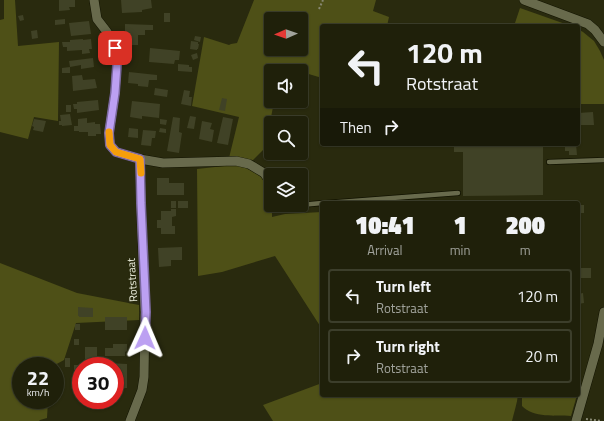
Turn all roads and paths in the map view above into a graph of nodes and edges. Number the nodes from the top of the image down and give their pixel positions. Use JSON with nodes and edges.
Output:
{"nodes":[{"id":1,"x":94,"y":0,"type":"edge"},
{"id":2,"x":323,"y":0,"type":"edge"},
{"id":3,"x":524,"y":0,"type":"edge"},
{"id":4,"x":319,"y":9,"type":"dead end"},
{"id":5,"x":603,"y":39,"type":"edge"},
{"id":6,"x":140,"y":159,"type":"junction"},
{"id":7,"x":604,"y":160,"type":"edge"},
{"id":8,"x":549,"y":162,"type":"dead end"},
{"id":9,"x":264,"y":173,"type":"edge"},
{"id":10,"x":458,"y":193,"type":"dead end"},
{"id":11,"x":352,"y":201,"type":"edge"},
{"id":12,"x":320,"y":203,"type":"edge"},
{"id":13,"x":308,"y":204,"type":"edge"},
{"id":14,"x":604,"y":312,"type":"edge"},
{"id":15,"x":576,"y":419,"type":"edge"},
{"id":16,"x":130,"y":421,"type":"edge"},
{"id":17,"x":602,"y":421,"type":"edge"}],
"edges":[{"from":1,"to":6,"type":"street"},
{"from":2,"to":4,"type":"path"},
{"from":3,"to":5,"type":"street"},
{"from":6,"to":9,"type":"street"},
{"from":6,"to":16,"type":"street","name":"Rotstraat"},
{"from":7,"to":8,"type":"lane"},
{"from":10,"to":11,"type":"lane"},
{"from":12,"to":13,"type":"lane"},
{"from":14,"to":15,"type":"street"},
{"from":15,"to":17,"type":"path"}]}
